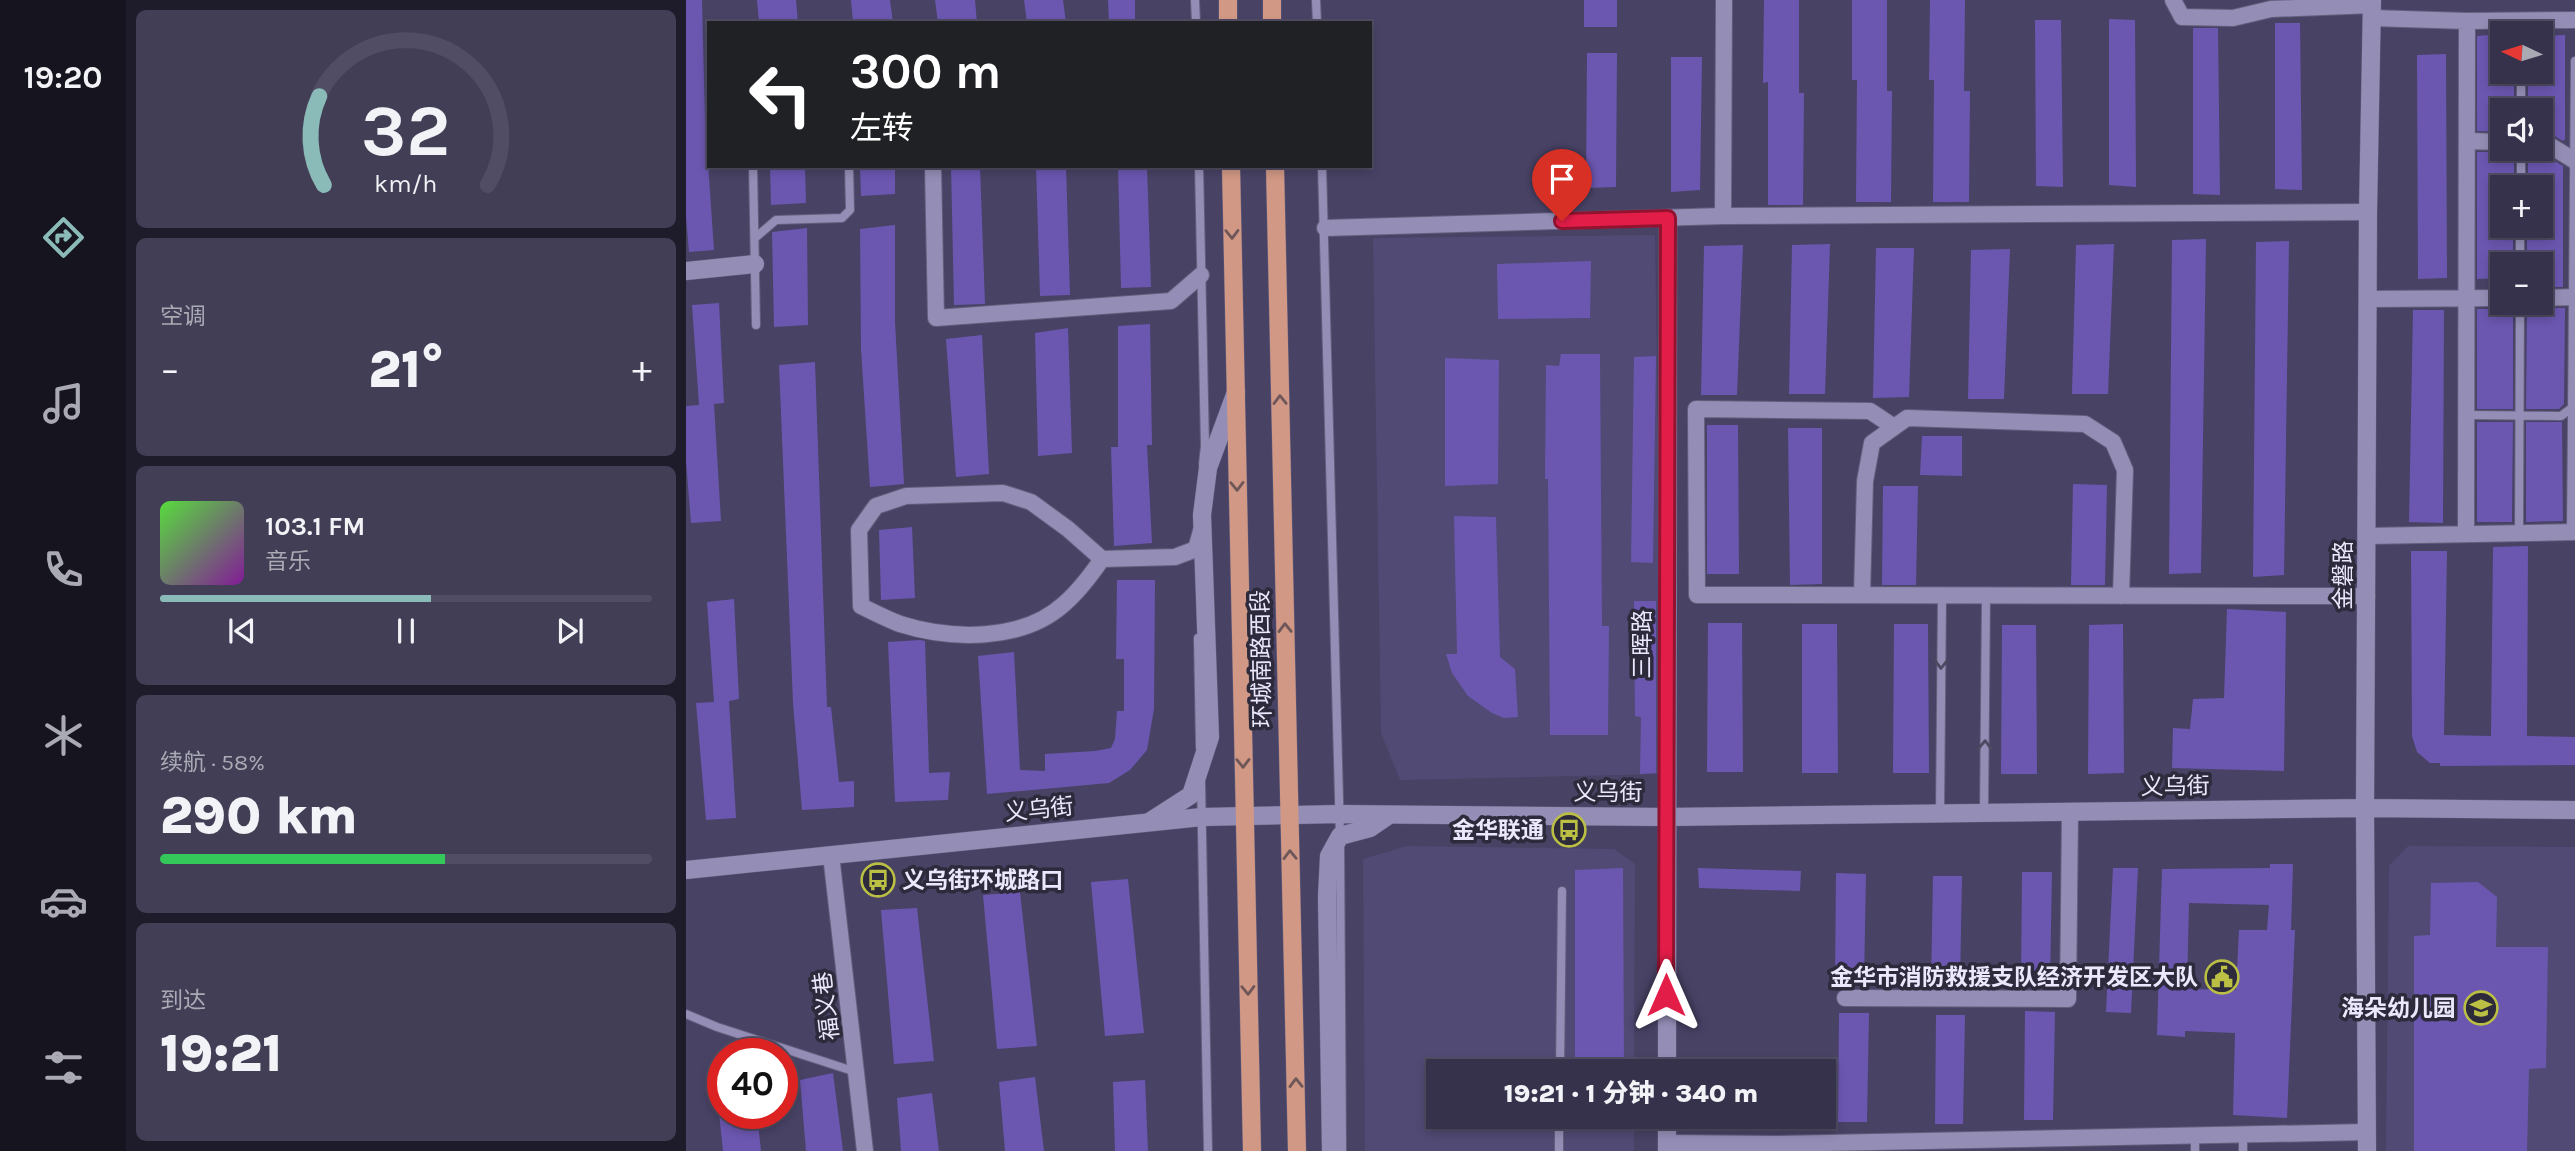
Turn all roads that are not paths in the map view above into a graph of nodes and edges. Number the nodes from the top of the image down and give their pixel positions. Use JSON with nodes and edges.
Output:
{"nodes":[{"id":1,"x":1195,"y":0,"type":"edge"},
{"id":2,"x":1228,"y":0,"type":"edge"},
{"id":3,"x":1272,"y":0,"type":"edge"},
{"id":4,"x":1316,"y":0,"type":"edge"},
{"id":5,"x":1724,"y":0,"type":"edge"},
{"id":6,"x":2173,"y":0,"type":"edge"},
{"id":7,"x":2372,"y":8,"type":"edge"},
{"id":8,"x":2575,"y":20,"type":"edge"},
{"id":9,"x":1196,"y":21,"type":"edge"},
{"id":10,"x":1228,"y":21,"type":"edge"},
{"id":11,"x":1272,"y":21,"type":"edge"},
{"id":12,"x":1317,"y":21,"type":"edge"},
{"id":13,"x":2467,"y":21,"type":"junction"},
{"id":14,"x":2553,"y":23,"type":"edge"},
{"id":15,"x":2490,"y":24,"type":"edge"},
{"id":16,"x":2575,"y":61,"type":"edge"},
{"id":17,"x":2467,"y":141,"type":"junction"},
{"id":18,"x":2490,"y":142,"type":"edge"},
{"id":19,"x":2553,"y":148,"type":"edge"},
{"id":20,"x":2575,"y":161,"type":"edge"},
{"id":21,"x":753,"y":168,"type":"edge"},
{"id":22,"x":849,"y":168,"type":"edge"},
{"id":23,"x":933,"y":168,"type":"edge"},
{"id":24,"x":1199,"y":168,"type":"edge"},
{"id":25,"x":1231,"y":168,"type":"edge"},
{"id":26,"x":1275,"y":168,"type":"edge"},
{"id":27,"x":1322,"y":168,"type":"edge"},
{"id":28,"x":2368,"y":212,"type":"junction"},
{"id":29,"x":1723,"y":216,"type":"junction"},
{"id":30,"x":1668,"y":218,"type":"junction"},
{"id":31,"x":1325,"y":228,"type":"junction"},
{"id":32,"x":755,"y":238,"type":"junction"},
{"id":33,"x":755,"y":264,"type":"junction"},
{"id":34,"x":686,"y":271,"type":"edge"},
{"id":35,"x":1201,"y":275,"type":"junction"},
{"id":36,"x":2466,"y":298,"type":"junction"},
{"id":37,"x":2490,"y":298,"type":"edge"},
{"id":38,"x":2553,"y":298,"type":"edge"},
{"id":39,"x":2574,"y":298,"type":"edge"},
{"id":40,"x":2370,"y":299,"type":"junction"},
{"id":41,"x":2520,"y":315,"type":"edge"},
{"id":42,"x":756,"y":325,"type":"dead end"},
{"id":43,"x":1236,"y":392,"type":"junction"},
{"id":44,"x":2573,"y":407,"type":"edge"},
{"id":45,"x":2466,"y":415,"type":"junction"},
{"id":46,"x":2519,"y":415,"type":"junction"},
{"id":47,"x":1894,"y":428,"type":"junction"},
{"id":48,"x":1202,"y":525,"type":"junction"},
{"id":49,"x":2573,"y":533,"type":"edge"},
{"id":50,"x":2466,"y":534,"type":"junction"},
{"id":51,"x":2519,"y":534,"type":"junction"},
{"id":52,"x":2367,"y":536,"type":"junction"},
{"id":53,"x":1196,"y":549,"type":"junction"},
{"id":54,"x":1102,"y":559,"type":"junction"},
{"id":55,"x":1862,"y":595,"type":"junction"},
{"id":56,"x":1942,"y":595,"type":"junction"},
{"id":57,"x":1986,"y":596,"type":"junction"},
{"id":58,"x":2121,"y":596,"type":"junction"},
{"id":59,"x":2367,"y":596,"type":"junction"},
{"id":60,"x":1201,"y":765,"type":"junction"},
{"id":61,"x":2365,"y":808,"type":"junction"},
{"id":62,"x":2575,"y":810,"type":"edge"},
{"id":63,"x":2070,"y":812,"type":"junction"},
{"id":64,"x":1940,"y":813,"type":"junction"},
{"id":65,"x":1984,"y":813,"type":"junction"},
{"id":66,"x":1339,"y":814,"type":"junction"},
{"id":67,"x":1388,"y":815,"type":"junction"},
{"id":68,"x":1289,"y":816,"type":"junction"},
{"id":69,"x":1202,"y":817,"type":"junction"},
{"id":70,"x":1244,"y":817,"type":"junction"},
{"id":71,"x":1666,"y":817,"type":"junction"},
{"id":72,"x":1149,"y":822,"type":"junction"},
{"id":73,"x":1340,"y":836,"type":"junction"},
{"id":74,"x":831,"y":855,"type":"junction"},
{"id":75,"x":686,"y":870,"type":"edge"},
{"id":76,"x":1562,"y":891,"type":"dead end"},
{"id":77,"x":1844,"y":999,"type":"dead end"},
{"id":78,"x":686,"y":1014,"type":"edge"},
{"id":79,"x":1560,"y":1059,"type":"edge"},
{"id":80,"x":1667,"y":1059,"type":"edge"},
{"id":81,"x":856,"y":1072,"type":"junction"},
{"id":82,"x":1559,"y":1129,"type":"edge"},
{"id":83,"x":1667,"y":1129,"type":"edge"},
{"id":84,"x":2367,"y":1132,"type":"junction"},
{"id":85,"x":2243,"y":1143,"type":"edge"},
{"id":86,"x":2195,"y":1144,"type":"edge"},
{"id":87,"x":1946,"y":1145,"type":"edge"},
{"id":88,"x":2013,"y":1145,"type":"edge"},
{"id":89,"x":2071,"y":1145,"type":"edge"},
{"id":90,"x":2130,"y":1145,"type":"edge"},
{"id":91,"x":1890,"y":1146,"type":"edge"},
{"id":92,"x":1667,"y":1147,"type":"edge"},
{"id":93,"x":1774,"y":1147,"type":"edge"},
{"id":94,"x":865,"y":1151,"type":"edge"},
{"id":95,"x":1208,"y":1151,"type":"edge"},
{"id":96,"x":1252,"y":1151,"type":"edge"},
{"id":97,"x":1297,"y":1151,"type":"edge"},
{"id":98,"x":1331,"y":1151,"type":"edge"},
{"id":99,"x":1342,"y":1151,"type":"edge"},
{"id":100,"x":1559,"y":1151,"type":"edge"},
{"id":101,"x":2368,"y":1151,"type":"edge"}],
"edges":[{"from":1,"to":9,"type":"lane"},
{"from":2,"to":10,"type":"main road"},
{"from":3,"to":11,"type":"main road"},
{"from":4,"to":12,"type":"lane"},
{"from":5,"to":29,"type":"street"},
{"from":6,"to":7,"type":"street"},
{"from":7,"to":13,"type":"street"},
{"from":7,"to":28,"type":"street","name":"金磐路"},
{"from":8,"to":14,"type":"street"},
{"from":13,"to":15,"type":"street"},
{"from":13,"to":17,"type":"street"},
{"from":16,"to":20,"type":"lane"},
{"from":17,"to":18,"type":"street"},
{"from":17,"to":36,"type":"street"},
{"from":19,"to":20,"type":"street"},
{"from":20,"to":39,"type":"lane"},
{"from":21,"to":32,"type":"lane"},
{"from":22,"to":32,"type":"lane"},
{"from":23,"to":35,"type":"street"},
{"from":24,"to":35,"type":"lane"},
{"from":25,"to":43,"type":"main road","name":"环城南路西段","one_way":true},
{"from":68,"to":26,"type":"main road","name":"环城南路西段","one_way":true},
{"from":27,"to":31,"type":"lane"},
{"from":28,"to":29,"type":"street"},
{"from":28,"to":40,"type":"street","name":"金磐路"},
{"from":29,"to":30,"type":"street"},
{"from":30,"to":31,"type":"street"},
{"from":30,"to":71,"type":"street","name":"三晖路"},
{"from":31,"to":66,"type":"lane"},
{"from":32,"to":33,"type":"lane"},
{"from":33,"to":34,"type":"street"},
{"from":33,"to":42,"type":"lane"},
{"from":35,"to":53,"type":"lane"},
{"from":36,"to":37,"type":"street"},
{"from":36,"to":40,"type":"street"},
{"from":36,"to":45,"type":"street"},
{"from":38,"to":39,"type":"street"},
{"from":39,"to":44,"type":"lane"},
{"from":40,"to":52,"type":"street","name":"金磐路"},
{"from":41,"to":46,"type":"lane"},
{"from":43,"to":48,"type":"street"},
{"from":43,"to":70,"type":"main road","name":"环城南路西段","one_way":true},
{"from":44,"to":46,"type":"lane"},
{"from":44,"to":49,"type":"lane"},
{"from":45,"to":46,"type":"lane"},
{"from":45,"to":50,"type":"street"},
{"from":46,"to":51,"type":"lane"},
{"from":47,"to":55,"type":"street"},
{"from":47,"to":55,"type":"street"},
{"from":47,"to":58,"type":"street"},
{"from":48,"to":53,"type":"street"},
{"from":48,"to":60,"type":"street"},
{"from":49,"to":51,"type":"street"},
{"from":50,"to":51,"type":"street"},
{"from":50,"to":52,"type":"street"},
{"from":52,"to":59,"type":"street","name":"金磐路"},
{"from":53,"to":54,"type":"street"},
{"from":53,"to":60,"type":"lane"},
{"from":54,"to":54,"type":"street"},
{"from":55,"to":56,"type":"street"},
{"from":56,"to":57,"type":"street"},
{"from":56,"to":64,"type":"lane","one_way":true},
{"from":57,"to":58,"type":"street"},
{"from":65,"to":57,"type":"lane","one_way":true},
{"from":58,"to":59,"type":"street"},
{"from":59,"to":61,"type":"street","name":"金磐路"},
{"from":60,"to":69,"type":"lane"},
{"from":60,"to":72,"type":"street"},
{"from":61,"to":62,"type":"street","name":"义乌街"},
{"from":61,"to":63,"type":"street","name":"义乌街"},
{"from":61,"to":84,"type":"street","name":"金磐路"},
{"from":63,"to":65,"type":"street","name":"义乌街"},
{"from":63,"to":77,"type":"street"},
{"from":64,"to":65,"type":"street","name":"义乌街"},
{"from":64,"to":71,"type":"street","name":"义乌街"},
{"from":66,"to":67,"type":"street","name":"义乌街"},
{"from":66,"to":68,"type":"street","name":"义乌街"},
{"from":66,"to":73,"type":"lane"},
{"from":67,"to":71,"type":"street","name":"义乌街"},
{"from":67,"to":73,"type":"street"},
{"from":68,"to":70,"type":"street","name":"义乌街"},
{"from":97,"to":68,"type":"main road","name":"环城南路西段","one_way":true},
{"from":69,"to":70,"type":"street","name":"义乌街"},
{"from":69,"to":72,"type":"street","name":"义乌街"},
{"from":69,"to":95,"type":"lane"},
{"from":70,"to":96,"type":"main road","name":"环城南路西段","one_way":true},
{"from":71,"to":80,"type":"street","name":"三晖路"},
{"from":72,"to":74,"type":"street","name":"义乌街"},
{"from":73,"to":98,"type":"street"},
{"from":73,"to":99,"type":"lane"},
{"from":74,"to":75,"type":"street","name":"义乌街"},
{"from":74,"to":81,"type":"street","name":"福义巷"},
{"from":76,"to":79,"type":"lane"},
{"from":78,"to":81,"type":"lane"},
{"from":81,"to":94,"type":"street","name":"福义巷"},
{"from":82,"to":100,"type":"lane"},
{"from":83,"to":92,"type":"street"},
{"from":84,"to":85,"type":"street"},
{"from":84,"to":101,"type":"street","name":"金磐路"},
{"from":85,"to":86,"type":"street"},
{"from":86,"to":90,"type":"street"},
{"from":87,"to":88,"type":"street"},
{"from":87,"to":91,"type":"street"},
{"from":88,"to":89,"type":"street"},
{"from":89,"to":90,"type":"street"},
{"from":91,"to":93,"type":"street"},
{"from":92,"to":93,"type":"street"}]}
